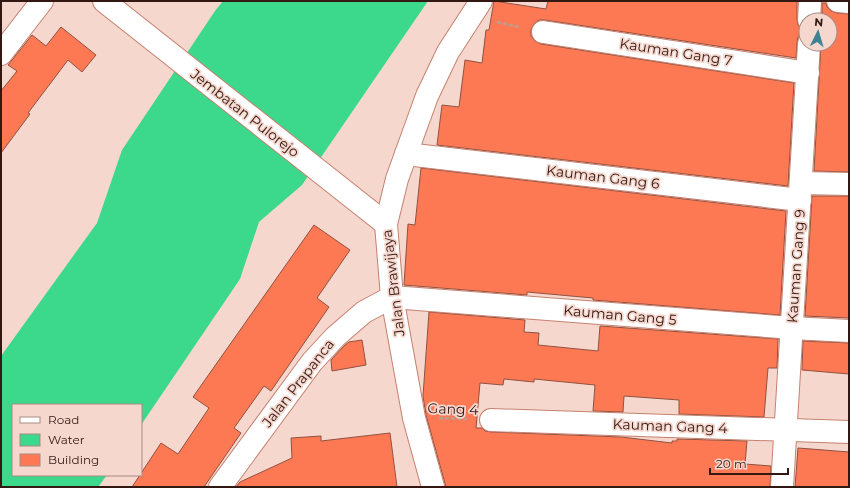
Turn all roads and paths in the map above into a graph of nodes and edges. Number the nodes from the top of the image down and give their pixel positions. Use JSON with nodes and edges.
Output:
{"nodes":[{"id":1,"x":42,"y":1,"type":"edge"},
{"id":2,"x":104,"y":1,"type":"edge"},
{"id":3,"x":810,"y":1,"type":"edge"},
{"id":4,"x":838,"y":1,"type":"edge"},
{"id":5,"x":849,"y":2,"type":"edge"},
{"id":6,"x":475,"y":9,"type":"edge"},
{"id":7,"x":809,"y":12,"type":"edge"},
{"id":8,"x":544,"y":32,"type":"joint"},
{"id":9,"x":809,"y":52,"type":"edge"},
{"id":10,"x":1,"y":54,"type":"edge"},
{"id":11,"x":808,"y":73,"type":"junction"},
{"id":12,"x":406,"y":154,"type":"junction"},
{"id":13,"x":849,"y":184,"type":"edge"},
{"id":14,"x":800,"y":191,"type":"junction"},
{"id":15,"x":386,"y":224,"type":"junction"},
{"id":16,"x":392,"y":297,"type":"junction"},
{"id":17,"x":792,"y":328,"type":"junction"},
{"id":18,"x":849,"y":331,"type":"edge"},
{"id":19,"x":414,"y":418,"type":"junction"},
{"id":20,"x":491,"y":420,"type":"joint"},
{"id":21,"x":785,"y":430,"type":"junction"},
{"id":22,"x":849,"y":432,"type":"edge"},
{"id":23,"x":220,"y":487,"type":"edge"},
{"id":24,"x":434,"y":487,"type":"edge"},
{"id":25,"x":782,"y":487,"type":"edge"}],
"edges":[{"from":1,"to":10,"type":"street"},
{"from":2,"to":15,"type":"street","name":"Jembatan Pulorejo"},
{"from":3,"to":7,"type":"street"},
{"from":4,"to":5,"type":"street"},
{"from":6,"to":8,"type":"path"},
{"from":6,"to":12,"type":"street","name":"Jalan Brawijaya"},
{"from":8,"to":11,"type":"street","name":"Kauman Gang 7"},
{"from":9,"to":11,"type":"street","name":"Kauman Gang 9"},
{"from":11,"to":14,"type":"street","name":"Kauman Gang 9"},
{"from":12,"to":14,"type":"street","name":"Kauman Gang 6"},
{"from":12,"to":15,"type":"street","name":"Jalan Brawijaya"},
{"from":13,"to":14,"type":"street","name":"Kauman Gang 6"},
{"from":14,"to":17,"type":"street","name":"Kauman Gang 9"},
{"from":15,"to":16,"type":"street","name":"Jalan Brawijaya"},
{"from":16,"to":17,"type":"street","name":"Kauman Gang 5"},
{"from":16,"to":19,"type":"street","name":"Jalan Brawijaya"},
{"from":16,"to":23,"type":"street","name":"Jalan Prapanca"},
{"from":17,"to":18,"type":"street","name":"Kauman Gang 5"},
{"from":17,"to":21,"type":"street","name":"Kauman Gang 9"},
{"from":19,"to":20,"type":"path","name":"Gang 4"},
{"from":19,"to":24,"type":"street","name":"Jalan Brawijaya"},
{"from":20,"to":21,"type":"street","name":"Kauman Gang 4"},
{"from":21,"to":22,"type":"street","name":"Kauman Gang 4"},
{"from":21,"to":25,"type":"street","name":"Kauman Gang 9"}]}
